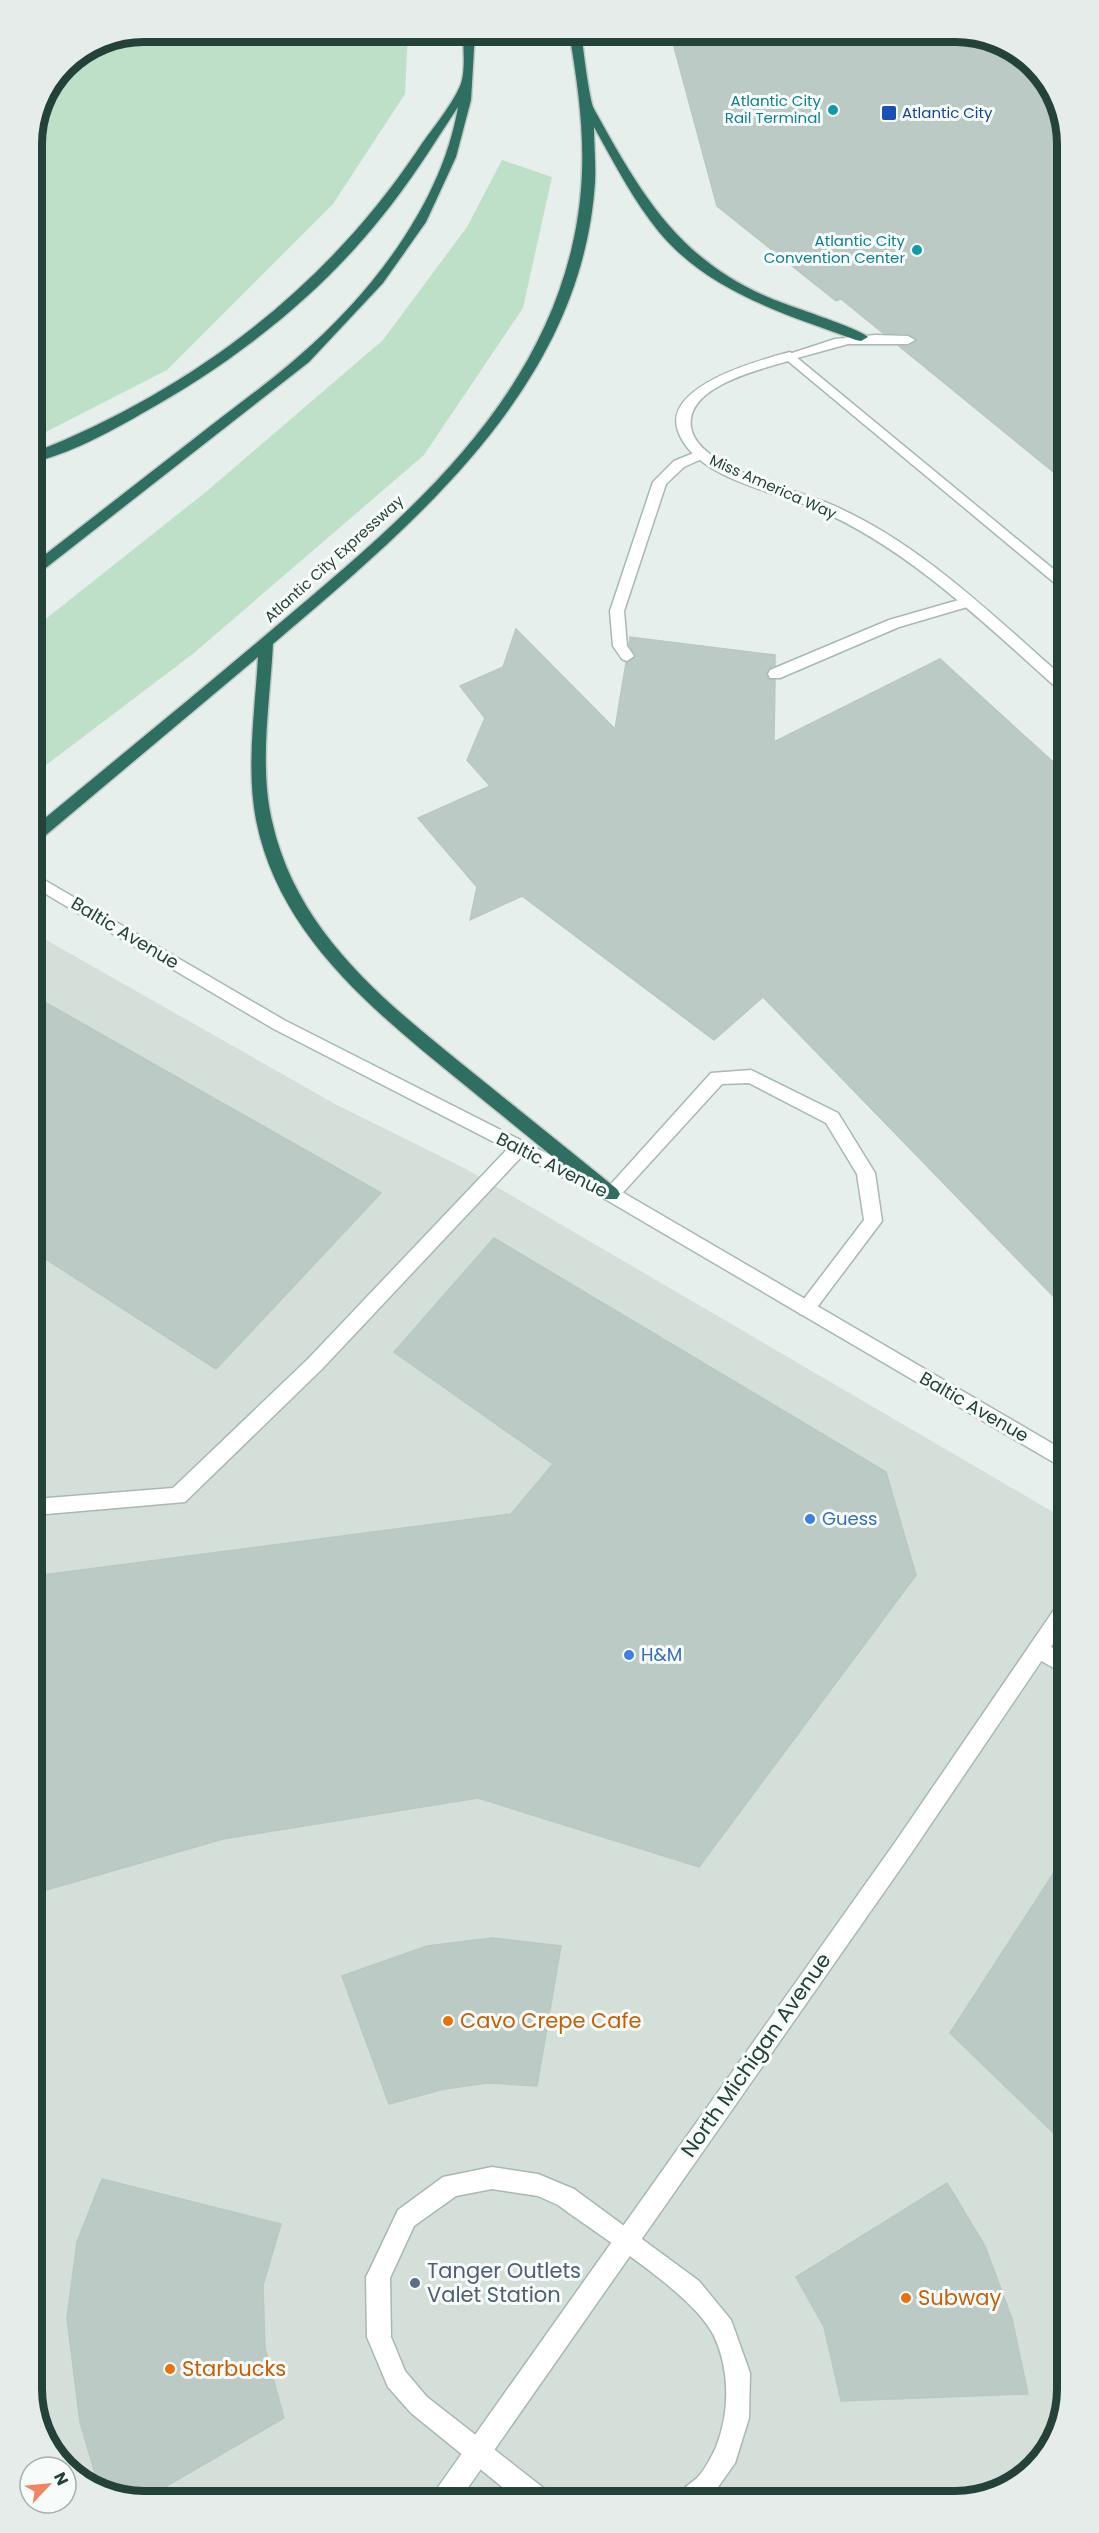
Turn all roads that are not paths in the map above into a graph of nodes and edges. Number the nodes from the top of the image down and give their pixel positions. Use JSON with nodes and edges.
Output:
{"nodes":[{"id":1,"x":469,"y":42,"type":"edge"},
{"id":2,"x":577,"y":42,"type":"edge"},
{"id":3,"x":467,"y":85,"type":"junction"},
{"id":4,"x":590,"y":109,"type":"junction"},
{"id":5,"x":861,"y":337,"type":"junction"},
{"id":6,"x":908,"y":339,"type":"dead end"},
{"id":7,"x":790,"y":356,"type":"junction"},
{"id":8,"x":42,"y":454,"type":"edge"},
{"id":9,"x":701,"y":454,"type":"junction"},
{"id":10,"x":42,"y":564,"type":"edge"},
{"id":11,"x":1057,"y":580,"type":"edge"},
{"id":12,"x":969,"y":602,"type":"junction"},
{"id":13,"x":266,"y":643,"type":"junction"},
{"id":14,"x":627,"y":656,"type":"dead end"},
{"id":15,"x":775,"y":674,"type":"dead end"},
{"id":16,"x":1057,"y":680,"type":"edge"},
{"id":17,"x":42,"y":829,"type":"edge"},
{"id":18,"x":42,"y":885,"type":"edge"},
{"id":19,"x":519,"y":1148,"type":"junction"},
{"id":20,"x":611,"y":1194,"type":"junction"},
{"id":21,"x":806,"y":1309,"type":"junction"},
{"id":22,"x":1057,"y":1456,"type":"edge"},
{"id":23,"x":42,"y":1506,"type":"edge"},
{"id":24,"x":1057,"y":1622,"type":"edge"},
{"id":25,"x":1038,"y":1649,"type":"junction"},
{"id":26,"x":1057,"y":1661,"type":"edge"},
{"id":27,"x":625,"y":2241,"type":"junction"},
{"id":28,"x":477,"y":2453,"type":"junction"},
{"id":29,"x":451,"y":2491,"type":"edge"},
{"id":30,"x":527,"y":2491,"type":"edge"},
{"id":31,"x":700,"y":2491,"type":"edge"}],
"edges":[{"from":1,"to":3,"type":"highway"},
{"from":2,"to":4,"type":"highway","name":"Atlantic City Expressway"},
{"from":3,"to":8,"type":"highway"},
{"from":3,"to":10,"type":"highway"},
{"from":4,"to":5,"type":"highway"},
{"from":4,"to":13,"type":"highway","name":"Atlantic City Expressway"},
{"from":5,"to":6,"type":"street","name":"Miss America Way"},
{"from":5,"to":7,"type":"street","name":"Miss America Way"},
{"from":7,"to":9,"type":"street","name":"Miss America Way"},
{"from":7,"to":11,"type":"street"},
{"from":9,"to":12,"type":"street","name":"Miss America Way"},
{"from":9,"to":14,"type":"street"},
{"from":12,"to":15,"type":"street"},
{"from":12,"to":16,"type":"street","name":"Miss America Way"},
{"from":13,"to":17,"type":"highway","name":"Atlantic City Expressway"},
{"from":13,"to":20,"type":"highway"},
{"from":18,"to":19,"type":"street","name":"Baltic Avenue"},
{"from":19,"to":20,"type":"street","name":"Baltic Avenue"},
{"from":19,"to":23,"type":"street"},
{"from":20,"to":21,"type":"street","name":"Baltic Avenue"},
{"from":20,"to":21,"type":"street"},
{"from":21,"to":22,"type":"street","name":"Baltic Avenue"},
{"from":24,"to":25,"type":"street","name":"North Michigan Avenue"},
{"from":25,"to":26,"type":"street"},
{"from":25,"to":27,"type":"street","name":"North Michigan Avenue"},
{"from":27,"to":28,"type":"street","name":"North Michigan Avenue"},
{"from":27,"to":28,"type":"street"},
{"from":27,"to":31,"type":"street"},
{"from":28,"to":29,"type":"street","name":"North Michigan Avenue"},
{"from":28,"to":30,"type":"street"}]}
